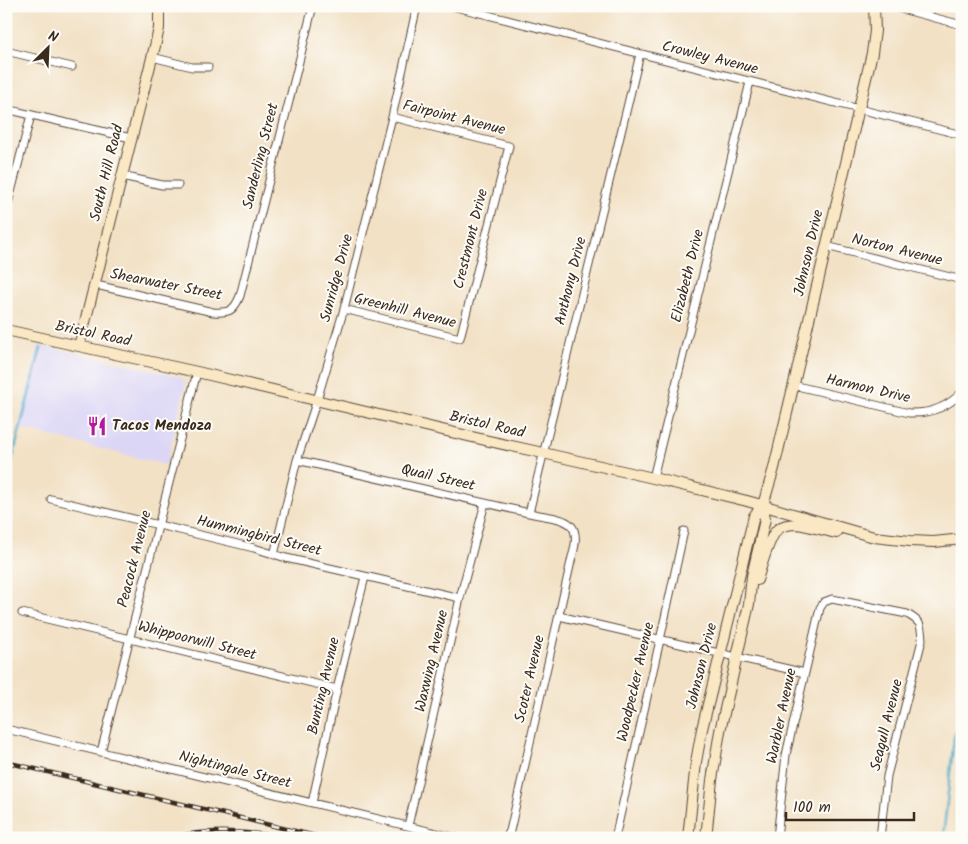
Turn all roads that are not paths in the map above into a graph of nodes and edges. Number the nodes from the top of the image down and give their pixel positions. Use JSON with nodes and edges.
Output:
{"nodes":[{"id":1,"x":159,"y":6,"type":"edge"},
{"id":2,"x":313,"y":6,"type":"edge"},
{"id":3,"x":417,"y":6,"type":"edge"},
{"id":4,"x":452,"y":6,"type":"edge"},
{"id":5,"x":874,"y":6,"type":"edge"},
{"id":6,"x":890,"y":6,"type":"edge"},
{"id":7,"x":962,"y":25,"type":"edge"},
{"id":8,"x":6,"y":51,"type":"edge"},
{"id":9,"x":640,"y":54,"type":"junction"},
{"id":10,"x":152,"y":57,"type":"junction"},
{"id":11,"x":72,"y":67,"type":"dead end"},
{"id":12,"x":208,"y":67,"type":"dead end"},
{"id":13,"x":750,"y":82,"type":"junction"},
{"id":14,"x":859,"y":108,"type":"junction"},
{"id":15,"x":6,"y":109,"type":"edge"},
{"id":16,"x":31,"y":115,"type":"junction"},
{"id":17,"x":392,"y":117,"type":"junction"},
{"id":18,"x":962,"y":135,"type":"edge"},
{"id":19,"x":131,"y":138,"type":"junction"},
{"id":20,"x":509,"y":146,"type":"joint"},
{"id":21,"x":122,"y":176,"type":"junction"},
{"id":22,"x":178,"y":185,"type":"dead end"},
{"id":23,"x":6,"y":211,"type":"edge"},
{"id":24,"x":826,"y":246,"type":"junction"},
{"id":25,"x":962,"y":280,"type":"edge"},
{"id":26,"x":96,"y":285,"type":"junction"},
{"id":27,"x":344,"y":309,"type":"junction"},
{"id":28,"x":231,"y":310,"type":"joint"},
{"id":29,"x":6,"y":330,"type":"edge"},
{"id":30,"x":460,"y":338,"type":"joint"},
{"id":31,"x":79,"y":346,"type":"junction"},
{"id":32,"x":196,"y":372,"type":"junction"},
{"id":33,"x":793,"y":385,"type":"junction"},
{"id":34,"x":962,"y":392,"type":"edge"},
{"id":35,"x":317,"y":400,"type":"junction"},
{"id":36,"x":543,"y":452,"type":"junction"},
{"id":37,"x":297,"y":460,"type":"junction"},
{"id":38,"x":653,"y":478,"type":"junction"},
{"id":39,"x":51,"y":499,"type":"dead end"},
{"id":40,"x":485,"y":503,"type":"junction"},
{"id":41,"x":763,"y":506,"type":"junction"},
{"id":42,"x":529,"y":513,"type":"junction"},
{"id":43,"x":158,"y":525,"type":"junction"},
{"id":44,"x":571,"y":526,"type":"joint"},
{"id":45,"x":684,"y":531,"type":"dead end"},
{"id":46,"x":874,"y":536,"type":"junction"},
{"id":47,"x":962,"y":539,"type":"edge"},
{"id":48,"x":274,"y":555,"type":"junction"},
{"id":49,"x":366,"y":576,"type":"junction"},
{"id":50,"x":460,"y":598,"type":"junction"},
{"id":51,"x":749,"y":604,"type":"junction"},
{"id":52,"x":22,"y":613,"type":"dead end"},
{"id":53,"x":558,"y":616,"type":"junction"},
{"id":54,"x":918,"y":620,"type":"joint"},
{"id":55,"x":129,"y":639,"type":"junction"},
{"id":56,"x":660,"y":640,"type":"junction"},
{"id":57,"x":721,"y":653,"type":"junction"},
{"id":58,"x":737,"y":657,"type":"junction"},
{"id":59,"x":804,"y":672,"type":"junction"},
{"id":60,"x":337,"y":689,"type":"junction"},
{"id":61,"x":6,"y":729,"type":"edge"},
{"id":62,"x":101,"y":752,"type":"junction"},
{"id":63,"x":312,"y":803,"type":"junction"},
{"id":64,"x":408,"y":826,"type":"junction"},
{"id":65,"x":457,"y":838,"type":"edge"},
{"id":66,"x":506,"y":838,"type":"edge"},
{"id":67,"x":615,"y":838,"type":"edge"},
{"id":68,"x":688,"y":838,"type":"edge"},
{"id":69,"x":706,"y":838,"type":"edge"},
{"id":70,"x":776,"y":838,"type":"edge"},
{"id":71,"x":880,"y":838,"type":"edge"}],
"edges":[{"from":1,"to":10,"type":"main road","name":"South Hill Road"},
{"from":2,"to":28,"type":"street","name":"Sanderling Street"},
{"from":3,"to":17,"type":"street","name":"Sunridge Drive"},
{"from":4,"to":9,"type":"street","name":"Crowley Avenue"},
{"from":5,"to":14,"type":"main road","name":"Johnson Drive"},
{"from":6,"to":7,"type":"street"},
{"from":8,"to":11,"type":"street"},
{"from":9,"to":13,"type":"street","name":"Crowley Avenue"},
{"from":9,"to":36,"type":"street","name":"Anthony Drive"},
{"from":10,"to":12,"type":"street"},
{"from":10,"to":19,"type":"main road","name":"South Hill Road"},
{"from":13,"to":14,"type":"street","name":"Crowley Avenue"},
{"from":13,"to":38,"type":"street","name":"Elizabeth Drive"},
{"from":14,"to":18,"type":"street","name":"Crowley Avenue"},
{"from":14,"to":24,"type":"main road","name":"Johnson Drive"},
{"from":15,"to":16,"type":"street"},
{"from":16,"to":19,"type":"street"},
{"from":16,"to":23,"type":"street"},
{"from":17,"to":20,"type":"street","name":"Fairpoint Avenue"},
{"from":17,"to":27,"type":"street","name":"Sunridge Drive"},
{"from":19,"to":21,"type":"main road","name":"South Hill Road"},
{"from":20,"to":30,"type":"street","name":"Crestmont Drive"},
{"from":21,"to":22,"type":"street"},
{"from":21,"to":26,"type":"main road","name":"South Hill Road"},
{"from":24,"to":25,"type":"street","name":"Norton Avenue"},
{"from":24,"to":33,"type":"main road","name":"Johnson Drive"},
{"from":26,"to":28,"type":"street","name":"Shearwater Street"},
{"from":26,"to":31,"type":"main road","name":"South Hill Road"},
{"from":27,"to":30,"type":"street","name":"Greenhill Avenue"},
{"from":27,"to":35,"type":"street","name":"Sunridge Drive"},
{"from":29,"to":31,"type":"main road","name":"Bristol Road"},
{"from":31,"to":32,"type":"main road","name":"Bristol Road"},
{"from":32,"to":35,"type":"main road","name":"Bristol Road"},
{"from":32,"to":43,"type":"street","name":"Peacock Avenue"},
{"from":33,"to":34,"type":"street","name":"Harmon Drive"},
{"from":33,"to":41,"type":"main road","name":"Johnson Drive"},
{"from":35,"to":36,"type":"main road","name":"Bristol Road"},
{"from":35,"to":37,"type":"street","name":"Sunridge Drive"},
{"from":36,"to":38,"type":"main road","name":"Bristol Road"},
{"from":36,"to":42,"type":"street","name":"Anthony Drive"},
{"from":37,"to":40,"type":"street","name":"Quail Street"},
{"from":37,"to":48,"type":"street","name":"Sunridge Drive"},
{"from":38,"to":41,"type":"main road","name":"Bristol Road"},
{"from":39,"to":43,"type":"street","name":"Hummingbird Street"},
{"from":40,"to":42,"type":"street","name":"Quail Street"},
{"from":40,"to":50,"type":"street","name":"Waxwing Avenue"},
{"from":41,"to":46,"type":"main road","name":"Bristol Road"},
{"from":41,"to":51,"type":"main road","name":"Johnson Drive"},
{"from":41,"to":57,"type":"main road","name":"Johnson Drive"},
{"from":42,"to":44,"type":"street","name":"Quail Street"},
{"from":43,"to":48,"type":"street","name":"Hummingbird Street"},
{"from":43,"to":55,"type":"street","name":"Peacock Avenue"},
{"from":44,"to":53,"type":"street","name":"Scoter Avenue"},
{"from":45,"to":56,"type":"street","name":"Woodpecker Avenue"},
{"from":46,"to":47,"type":"main road","name":"Bristol Road"},
{"from":46,"to":51,"type":"main road"},
{"from":48,"to":49,"type":"street","name":"Hummingbird Street"},
{"from":49,"to":50,"type":"street","name":"Hummingbird Street"},
{"from":49,"to":60,"type":"street","name":"Bunting Avenue"},
{"from":50,"to":64,"type":"street","name":"Waxwing Avenue"},
{"from":51,"to":58,"type":"main road","name":"Johnson Drive"},
{"from":52,"to":55,"type":"street","name":"Whippoorwill Street"},
{"from":53,"to":56,"type":"street"},
{"from":53,"to":66,"type":"street","name":"Scoter Avenue"},
{"from":54,"to":59,"type":"street","name":"Warbler Avenue"},
{"from":54,"to":71,"type":"street","name":"Seagull Avenue"},
{"from":55,"to":60,"type":"street","name":"Whippoorwill Street"},
{"from":55,"to":62,"type":"street","name":"Peacock Avenue"},
{"from":56,"to":57,"type":"street"},
{"from":56,"to":67,"type":"street","name":"Woodpecker Avenue"},
{"from":57,"to":58,"type":"street"},
{"from":57,"to":68,"type":"main road","name":"Johnson Drive"},
{"from":58,"to":59,"type":"street"},
{"from":58,"to":69,"type":"main road","name":"Johnson Drive"},
{"from":59,"to":70,"type":"street","name":"Warbler Avenue"},
{"from":60,"to":63,"type":"street","name":"Bunting Avenue"},
{"from":61,"to":62,"type":"street","name":"Nightingale Street"},
{"from":62,"to":63,"type":"street","name":"Nightingale Street"},
{"from":63,"to":64,"type":"street","name":"Nightingale Street"},
{"from":64,"to":65,"type":"street","name":"Nightingale Street"}]}
